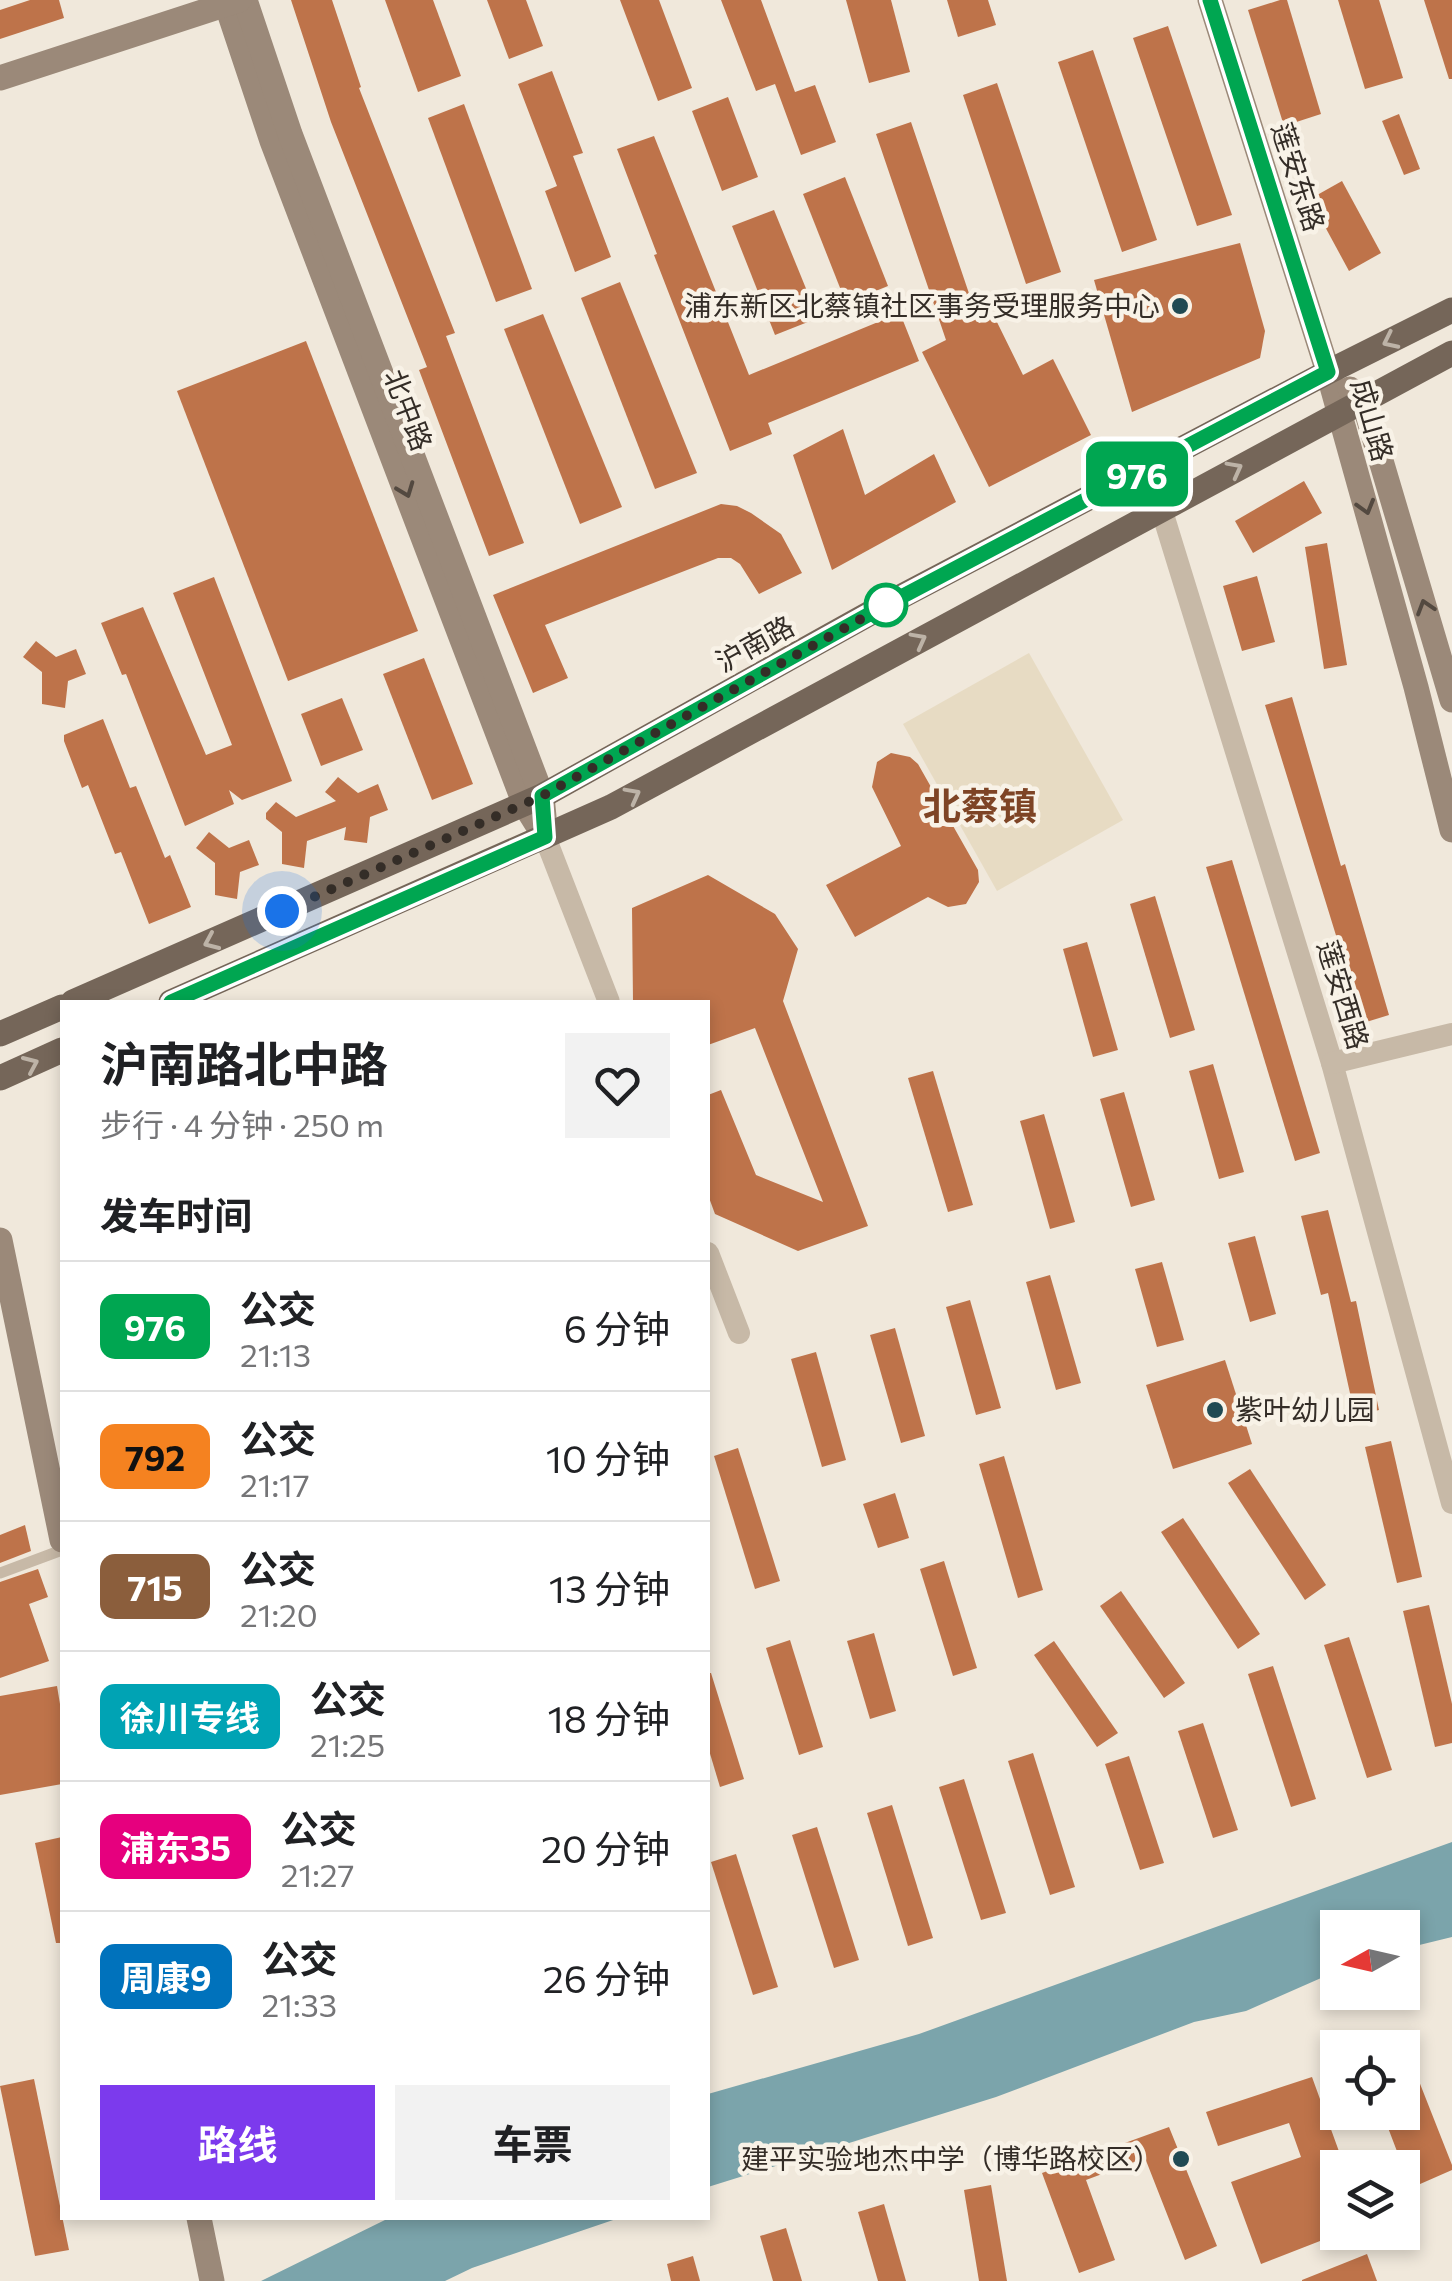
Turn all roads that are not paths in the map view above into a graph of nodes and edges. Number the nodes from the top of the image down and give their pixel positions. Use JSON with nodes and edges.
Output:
{"nodes":[{"id":1,"x":1210,"y":0,"type":"edge"},
{"id":2,"x":234,"y":1,"type":"edge"},
{"id":3,"x":0,"y":78,"type":"edge"},
{"id":4,"x":1452,"y":310,"type":"edge"},
{"id":5,"x":1452,"y":353,"type":"edge"},
{"id":6,"x":1328,"y":372,"type":"junction"},
{"id":7,"x":1363,"y":400,"type":"junction"},
{"id":8,"x":1339,"y":413,"type":"junction"},
{"id":9,"x":1161,"y":508,"type":"junction"},
{"id":10,"x":1452,"y":700,"type":"edge"},
{"id":11,"x":534,"y":801,"type":"junction"},
{"id":12,"x":1452,"y":830,"type":"edge"},
{"id":13,"x":545,"y":837,"type":"junction"},
{"id":14,"x":78,"y":1000,"type":"edge"},
{"id":15,"x":176,"y":1000,"type":"edge"},
{"id":16,"x":609,"y":1000,"type":"edge"},
{"id":17,"x":60,"y":1008,"type":"edge"},
{"id":18,"x":0,"y":1034,"type":"edge"},
{"id":19,"x":1452,"y":1034,"type":"edge"},
{"id":20,"x":60,"y":1051,"type":"edge"},
{"id":21,"x":1332,"y":1063,"type":"junction"},
{"id":22,"x":0,"y":1078,"type":"edge"},
{"id":23,"x":0,"y":1240,"type":"edge"},
{"id":24,"x":710,"y":1258,"type":"edge"},
{"id":25,"x":739,"y":1333,"type":"dead end"},
{"id":26,"x":1452,"y":1502,"type":"edge"},
{"id":27,"x":60,"y":1530,"type":"edge"},
{"id":28,"x":60,"y":1551,"type":"edge"},
{"id":29,"x":0,"y":1573,"type":"edge"},
{"id":30,"x":199,"y":2220,"type":"edge"},
{"id":31,"x":212,"y":2281,"type":"edge"}],
"edges":[{"from":1,"to":6,"type":"street","name":"莲安东路"},
{"from":2,"to":3,"type":"street"},
{"from":2,"to":11,"type":"street","name":"北中路"},
{"from":4,"to":6,"type":"main road","name":"沪南路","one_way":true},
{"from":5,"to":7,"type":"main road"},
{"from":6,"to":7,"type":"street","name":"成山路"},
{"from":6,"to":8,"type":"street","name":"成山路"},
{"from":6,"to":11,"type":"main road","name":"沪南路"},
{"from":7,"to":8,"type":"main road"},
{"from":10,"to":7,"type":"street","name":"成山路","one_way":true},
{"from":9,"to":8,"type":"main road","one_way":true},
{"from":8,"to":12,"type":"street","name":"成山路","one_way":true},
{"from":13,"to":9,"type":"main road","one_way":true},
{"from":9,"to":21,"type":"street","name":"莲安西路"},
{"from":11,"to":13,"type":"street","name":"北中路"},
{"from":11,"to":14,"type":"main road","name":"沪南路","one_way":true},
{"from":13,"to":15,"type":"main road"},
{"from":13,"to":16,"type":"street","name":"北中路"},
{"from":17,"to":18,"type":"main road"},
{"from":19,"to":21,"type":"street"},
{"from":22,"to":20,"type":"main road","one_way":true},
{"from":21,"to":26,"type":"street","name":"莲安西路"},
{"from":23,"to":27,"type":"street"},
{"from":24,"to":25,"type":"street"},
{"from":28,"to":29,"type":"lane"},
{"from":30,"to":31,"type":"street"}]}
